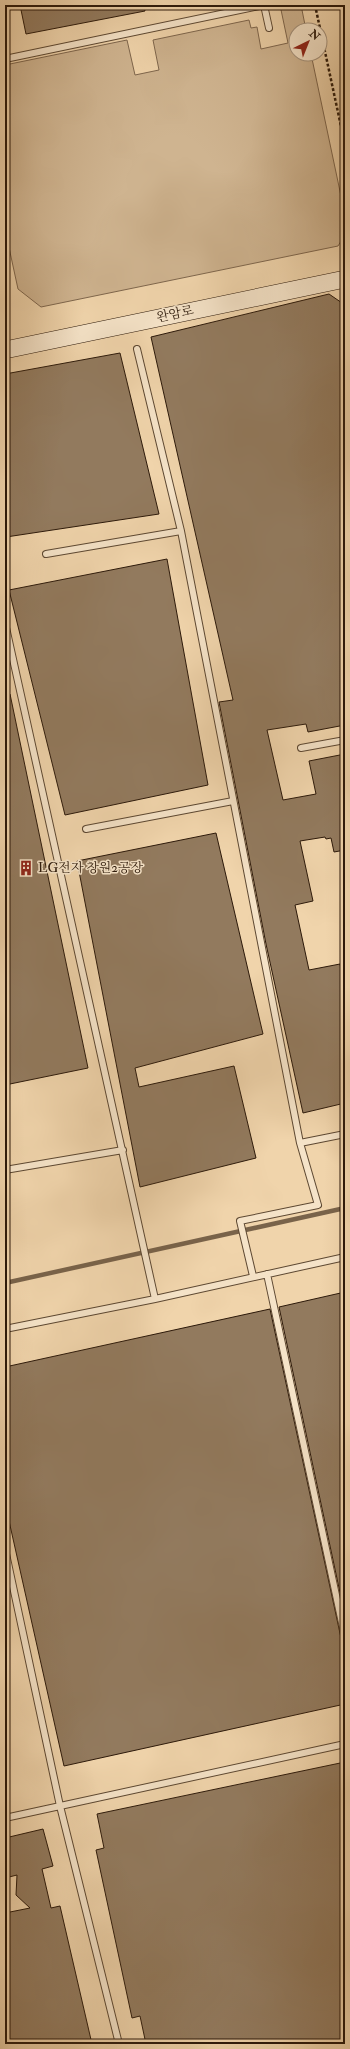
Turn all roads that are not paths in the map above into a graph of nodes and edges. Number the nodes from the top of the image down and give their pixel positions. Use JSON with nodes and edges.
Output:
{"nodes":[{"id":1,"x":264,"y":5,"type":"edge"},
{"id":2,"x":269,"y":28,"type":"dead end"},
{"id":3,"x":5,"y":59,"type":"edge"},
{"id":4,"x":345,"y":279,"type":"edge"},
{"id":5,"x":137,"y":349,"type":"dead end"},
{"id":6,"x":5,"y":350,"type":"edge"},
{"id":7,"x":181,"y":531,"type":"junction"},
{"id":8,"x":46,"y":554,"type":"dead end"},
{"id":9,"x":5,"y":623,"type":"edge"},
{"id":10,"x":345,"y":740,"type":"edge"},
{"id":11,"x":301,"y":748,"type":"dead end"},
{"id":12,"x":233,"y":801,"type":"junction"},
{"id":13,"x":86,"y":829,"type":"dead end"},
{"id":14,"x":345,"y":1134,"type":"edge"},
{"id":15,"x":300,"y":1143,"type":"junction"},
{"id":16,"x":123,"y":1150,"type":"junction"},
{"id":17,"x":5,"y":1170,"type":"edge"},
{"id":18,"x":345,"y":1257,"type":"edge"},
{"id":19,"x":267,"y":1274,"type":"junction"},
{"id":20,"x":253,"y":1276,"type":"junction"},
{"id":21,"x":155,"y":1299,"type":"junction"},
{"id":22,"x":5,"y":1329,"type":"edge"},
{"id":23,"x":5,"y":1549,"type":"edge"},
{"id":24,"x":345,"y":1637,"type":"edge"},
{"id":25,"x":345,"y":1744,"type":"edge"},
{"id":26,"x":60,"y":1806,"type":"junction"},
{"id":27,"x":5,"y":1818,"type":"edge"},
{"id":28,"x":119,"y":2044,"type":"edge"}],
"edges":[{"from":1,"to":2,"type":"lane"},
{"from":1,"to":3,"type":"lane"},
{"from":4,"to":6,"type":"main road","name":"완암로"},
{"from":5,"to":7,"type":"lane"},
{"from":7,"to":8,"type":"lane"},
{"from":7,"to":12,"type":"lane"},
{"from":9,"to":16,"type":"lane"},
{"from":10,"to":11,"type":"lane"},
{"from":12,"to":13,"type":"lane"},
{"from":12,"to":15,"type":"lane"},
{"from":14,"to":15,"type":"lane"},
{"from":15,"to":20,"type":"lane"},
{"from":16,"to":17,"type":"lane"},
{"from":16,"to":21,"type":"lane"},
{"from":18,"to":19,"type":"lane"},
{"from":19,"to":20,"type":"lane"},
{"from":19,"to":24,"type":"lane"},
{"from":20,"to":21,"type":"lane"},
{"from":21,"to":22,"type":"lane"},
{"from":23,"to":26,"type":"lane"},
{"from":25,"to":26,"type":"lane"},
{"from":26,"to":27,"type":"lane"},
{"from":26,"to":28,"type":"lane"}]}
